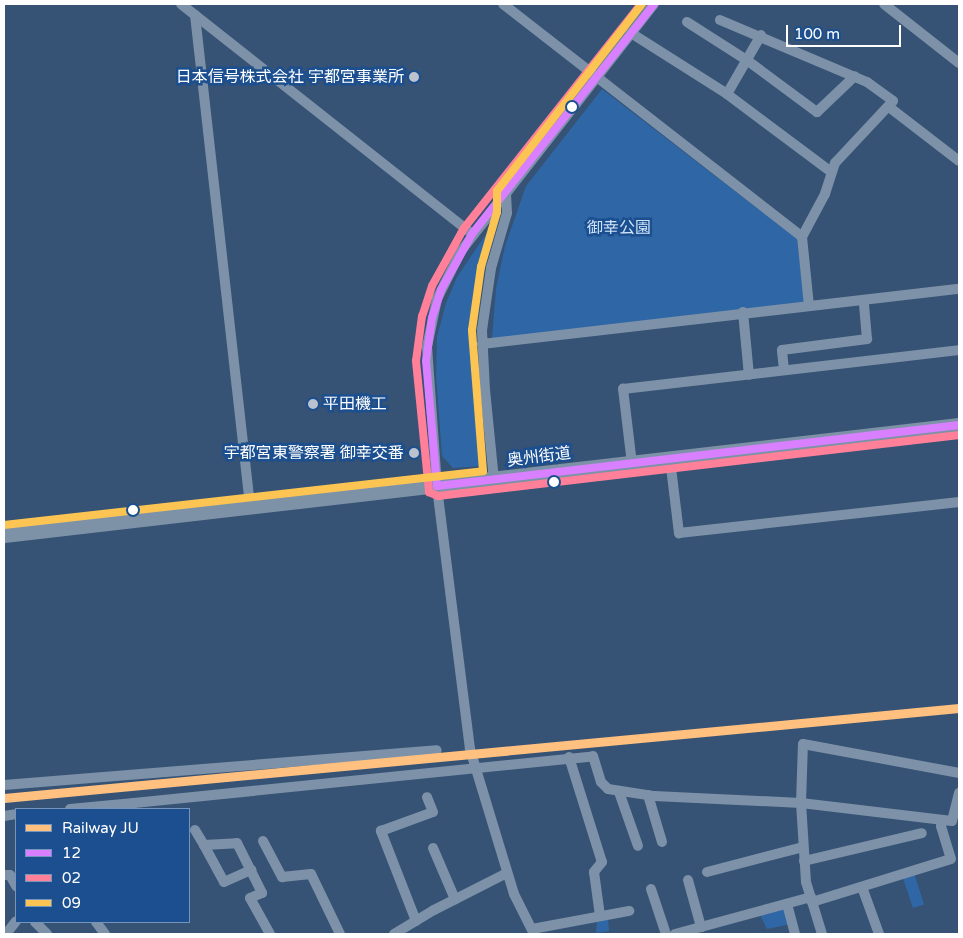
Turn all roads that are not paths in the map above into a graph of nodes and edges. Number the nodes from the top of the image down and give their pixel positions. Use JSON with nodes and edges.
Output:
{"nodes":[{"id":1,"x":181,"y":4,"type":"edge"},
{"id":2,"x":503,"y":4,"type":"edge"},
{"id":3,"x":654,"y":4,"type":"edge"},
{"id":4,"x":884,"y":4,"type":"edge"},
{"id":5,"x":195,"y":15,"type":"junction"},
{"id":6,"x":720,"y":20,"type":"dead end"},
{"id":7,"x":686,"y":22,"type":"dead end"},
{"id":8,"x":631,"y":33,"type":"junction"},
{"id":9,"x":761,"y":35,"type":"junction"},
{"id":10,"x":748,"y":61,"type":"junction"},
{"id":11,"x":959,"y":63,"type":"edge"},
{"id":12,"x":855,"y":76,"type":"junction"},
{"id":13,"x":597,"y":77,"type":"junction"},
{"id":14,"x":727,"y":94,"type":"junction"},
{"id":15,"x":889,"y":107,"type":"junction"},
{"id":16,"x":959,"y":161,"type":"edge"},
{"id":17,"x":830,"y":171,"type":"junction"},
{"id":18,"x":506,"y":194,"type":"junction"},
{"id":19,"x":472,"y":234,"type":"junction"},
{"id":20,"x":802,"y":237,"type":"junction"},
{"id":21,"x":959,"y":289,"type":"edge"},
{"id":22,"x":864,"y":301,"type":"junction"},
{"id":23,"x":809,"y":306,"type":"junction"},
{"id":24,"x":743,"y":312,"type":"junction"},
{"id":25,"x":482,"y":344,"type":"junction"},
{"id":26,"x":959,"y":350,"type":"edge"},
{"id":27,"x":784,"y":370,"type":"junction"},
{"id":28,"x":749,"y":375,"type":"junction"},
{"id":29,"x":959,"y":426,"type":"edge"},
{"id":30,"x":670,"y":459,"type":"junction"},
{"id":31,"x":632,"y":464,"type":"junction"},
{"id":32,"x":494,"y":480,"type":"junction"},
{"id":33,"x":437,"y":486,"type":"junction"},
{"id":34,"x":959,"y":502,"type":"edge"},
{"id":35,"x":250,"y":507,"type":"junction"},
{"id":36,"x":4,"y":535,"type":"edge"},
{"id":37,"x":437,"y":750,"type":"dead end"},
{"id":38,"x":569,"y":757,"type":"junction"},
{"id":39,"x":476,"y":768,"type":"junction"},
{"id":40,"x":959,"y":773,"type":"edge"},
{"id":41,"x":4,"y":785,"type":"edge"},
{"id":42,"x":619,"y":792,"type":"junction"},
{"id":43,"x":959,"y":793,"type":"edge"},
{"id":44,"x":648,"y":795,"type":"junction"},
{"id":45,"x":427,"y":797,"type":"dead end"},
{"id":46,"x":801,"y":804,"type":"junction"},
{"id":47,"x":131,"y":806,"type":"edge"},
{"id":48,"x":90,"y":808,"type":"edge"},
{"id":49,"x":944,"y":820,"type":"junction"},
{"id":50,"x":195,"y":830,"type":"dead end"},
{"id":51,"x":922,"y":833,"type":"dead end"},
{"id":52,"x":263,"y":841,"type":"dead end"},
{"id":53,"x":662,"y":842,"type":"dead end"},
{"id":54,"x":204,"y":845,"type":"junction"},
{"id":55,"x":638,"y":846,"type":"dead end"},
{"id":56,"x":803,"y":847,"type":"junction"},
{"id":57,"x":433,"y":848,"type":"dead end"},
{"id":58,"x":804,"y":861,"type":"junction"},
{"id":59,"x":250,"y":870,"type":"junction"},
{"id":60,"x":6,"y":872,"type":"edge"},
{"id":61,"x":707,"y":872,"type":"dead end"},
{"id":62,"x":507,"y":873,"type":"junction"},
{"id":63,"x":688,"y":880,"type":"dead end"},
{"id":64,"x":15,"y":885,"type":"edge"},
{"id":65,"x":862,"y":887,"type":"junction"},
{"id":66,"x":651,"y":889,"type":"dead end"},
{"id":67,"x":455,"y":900,"type":"junction"},
{"id":68,"x":811,"y":900,"type":"junction"},
{"id":69,"x":786,"y":904,"type":"junction"},
{"id":70,"x":629,"y":912,"type":"dead end"},
{"id":71,"x":600,"y":916,"type":"junction"},
{"id":72,"x":416,"y":921,"type":"junction"},
{"id":73,"x":15,"y":922,"type":"edge"},
{"id":74,"x":36,"y":923,"type":"edge"},
{"id":75,"x":97,"y":923,"type":"edge"},
{"id":76,"x":701,"y":927,"type":"junction"},
{"id":77,"x":533,"y":932,"type":"edge"},
{"id":78,"x":397,"y":933,"type":"edge"},
{"id":79,"x":6,"y":934,"type":"edge"},
{"id":80,"x":47,"y":934,"type":"edge"},
{"id":81,"x":105,"y":934,"type":"edge"},
{"id":82,"x":270,"y":934,"type":"edge"},
{"id":83,"x":340,"y":934,"type":"edge"},
{"id":84,"x":666,"y":934,"type":"edge"},
{"id":85,"x":675,"y":934,"type":"edge"},
{"id":86,"x":794,"y":934,"type":"edge"},
{"id":87,"x":822,"y":934,"type":"edge"},
{"id":88,"x":879,"y":934,"type":"edge"}],
"edges":[{"from":1,"to":5,"type":"street"},
{"from":2,"to":13,"type":"street"},
{"from":3,"to":8,"type":"street"},
{"from":4,"to":11,"type":"street"},
{"from":5,"to":19,"type":"street"},
{"from":5,"to":35,"type":"street"},
{"from":6,"to":9,"type":"street"},
{"from":7,"to":10,"type":"street"},
{"from":8,"to":13,"type":"street"},
{"from":8,"to":14,"type":"street"},
{"from":9,"to":10,"type":"street"},
{"from":9,"to":12,"type":"street"},
{"from":10,"to":12,"type":"street"},
{"from":10,"to":14,"type":"street"},
{"from":12,"to":15,"type":"street"},
{"from":13,"to":18,"type":"street"},
{"from":13,"to":20,"type":"street"},
{"from":14,"to":17,"type":"street"},
{"from":15,"to":16,"type":"street"},
{"from":15,"to":17,"type":"street"},
{"from":17,"to":20,"type":"street"},
{"from":18,"to":19,"type":"street"},
{"from":18,"to":25,"type":"street"},
{"from":19,"to":33,"type":"street"},
{"from":20,"to":23,"type":"street"},
{"from":21,"to":22,"type":"street"},
{"from":22,"to":23,"type":"street"},
{"from":22,"to":27,"type":"street"},
{"from":23,"to":24,"type":"street"},
{"from":24,"to":25,"type":"street"},
{"from":24,"to":28,"type":"street"},
{"from":25,"to":32,"type":"street"},
{"from":26,"to":27,"type":"street"},
{"from":27,"to":28,"type":"street"},
{"from":28,"to":31,"type":"street"},
{"from":29,"to":30,"type":"highway","name":"奥州街道"},
{"from":30,"to":31,"type":"highway","name":"奥州街道"},
{"from":30,"to":34,"type":"street"},
{"from":31,"to":32,"type":"highway","name":"奥州街道"},
{"from":32,"to":33,"type":"highway","name":"奥州街道"},
{"from":33,"to":35,"type":"highway","name":"奥州街道"},
{"from":33,"to":39,"type":"street"},
{"from":35,"to":36,"type":"highway","name":"奥州街道"},
{"from":37,"to":41,"type":"street"},
{"from":38,"to":39,"type":"street"},
{"from":38,"to":42,"type":"street"},
{"from":38,"to":71,"type":"street"},
{"from":39,"to":47,"type":"street"},
{"from":39,"to":62,"type":"street"},
{"from":40,"to":46,"type":"street"},
{"from":42,"to":44,"type":"street"},
{"from":42,"to":55,"type":"street"},
{"from":43,"to":49,"type":"street"},
{"from":44,"to":46,"type":"street"},
{"from":44,"to":53,"type":"street"},
{"from":45,"to":72,"type":"street"},
{"from":46,"to":49,"type":"street"},
{"from":46,"to":56,"type":"street"},
{"from":47,"to":48,"type":"street"},
{"from":49,"to":65,"type":"street"},
{"from":50,"to":54,"type":"street"},
{"from":51,"to":58,"type":"street"},
{"from":52,"to":83,"type":"street"},
{"from":54,"to":59,"type":"street"},
{"from":54,"to":59,"type":"street"},
{"from":56,"to":58,"type":"street"},
{"from":56,"to":61,"type":"street"},
{"from":57,"to":67,"type":"street"},
{"from":58,"to":68,"type":"street"},
{"from":59,"to":82,"type":"street"},
{"from":60,"to":64,"type":"street"},
{"from":62,"to":67,"type":"street"},
{"from":62,"to":77,"type":"street"},
{"from":63,"to":76,"type":"street"},
{"from":65,"to":68,"type":"street"},
{"from":65,"to":88,"type":"street"},
{"from":66,"to":84,"type":"street"},
{"from":67,"to":72,"type":"street"},
{"from":68,"to":69,"type":"street"},
{"from":68,"to":87,"type":"street"},
{"from":69,"to":76,"type":"street"},
{"from":69,"to":86,"type":"street"},
{"from":70,"to":71,"type":"street"},
{"from":71,"to":77,"type":"street"},
{"from":72,"to":78,"type":"street"},
{"from":73,"to":79,"type":"street"},
{"from":74,"to":80,"type":"street"},
{"from":75,"to":81,"type":"street"},
{"from":76,"to":85,"type":"street"}]}
